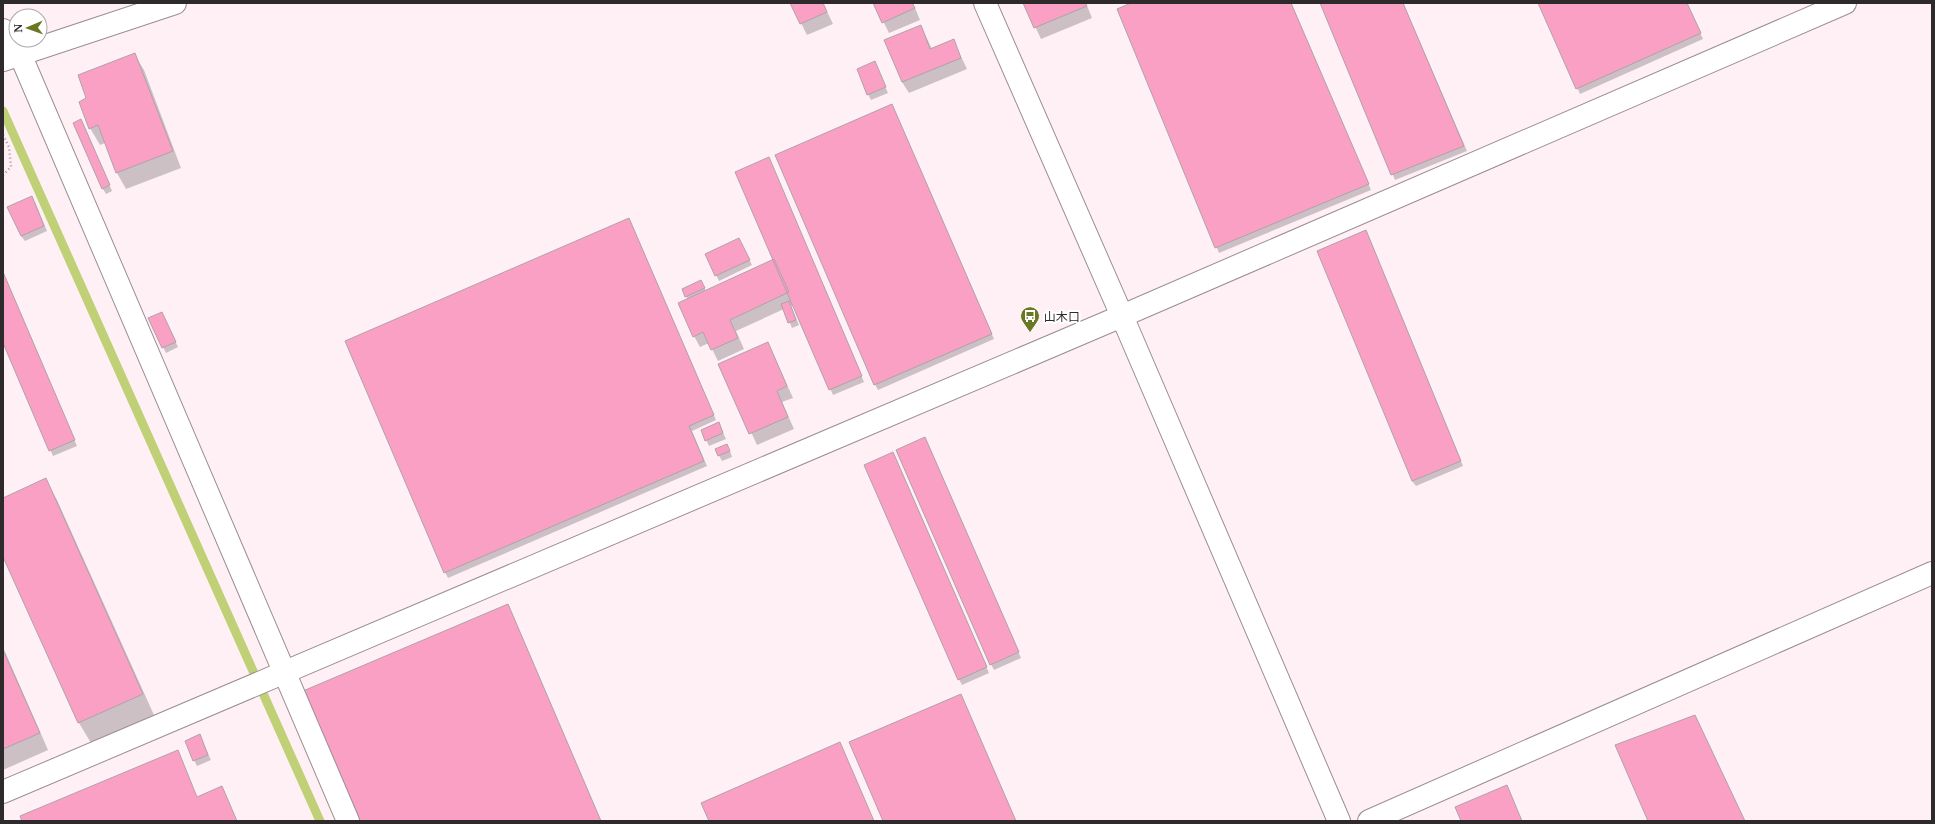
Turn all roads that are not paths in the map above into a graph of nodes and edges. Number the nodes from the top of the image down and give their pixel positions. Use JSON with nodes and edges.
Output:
{"nodes":[{"id":1,"x":175,"y":3,"type":"edge"},
{"id":2,"x":985,"y":3,"type":"edge"},
{"id":3,"x":1845,"y":3,"type":"edge"},
{"id":4,"x":3,"y":30,"type":"edge"},
{"id":5,"x":11,"y":57,"type":"edge"},
{"id":6,"x":1122,"y":316,"type":"junction"},
{"id":7,"x":1932,"y":573,"type":"edge"},
{"id":8,"x":283,"y":673,"type":"junction"},
{"id":9,"x":3,"y":792,"type":"edge"},
{"id":10,"x":348,"y":821,"type":"edge"},
{"id":11,"x":1339,"y":821,"type":"edge"},
{"id":12,"x":1369,"y":821,"type":"edge"}],
"edges":[{"from":1,"to":5,"type":"street"},
{"from":2,"to":6,"type":"street"},
{"from":3,"to":6,"type":"street"},
{"from":4,"to":5,"type":"street"},
{"from":5,"to":8,"type":"street"},
{"from":6,"to":8,"type":"street"},
{"from":6,"to":11,"type":"street"},
{"from":7,"to":12,"type":"street"},
{"from":8,"to":9,"type":"street"},
{"from":8,"to":10,"type":"street"}]}
